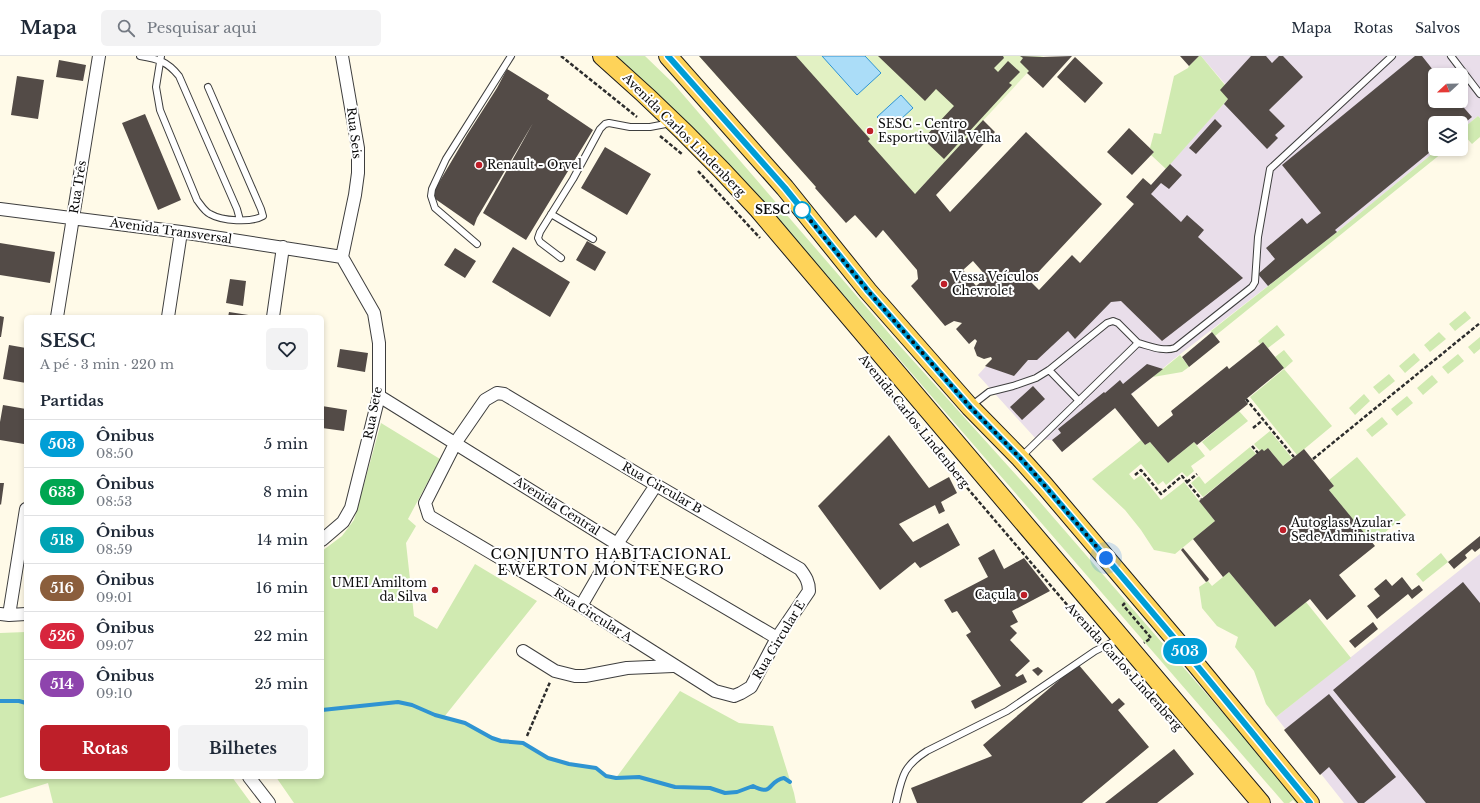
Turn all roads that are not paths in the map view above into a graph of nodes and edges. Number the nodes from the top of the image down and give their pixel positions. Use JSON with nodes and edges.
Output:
{"nodes":[{"id":1,"x":99,"y":56,"type":"edge"},
{"id":2,"x":140,"y":56,"type":"edge"},
{"id":3,"x":342,"y":56,"type":"edge"},
{"id":4,"x":511,"y":56,"type":"edge"},
{"id":5,"x":602,"y":56,"type":"edge"},
{"id":6,"x":668,"y":56,"type":"edge"},
{"id":7,"x":1392,"y":56,"type":"edge"},
{"id":8,"x":1451,"y":56,"type":"edge"},
{"id":9,"x":161,"y":58,"type":"edge"},
{"id":10,"x":208,"y":87,"type":"dead end"},
{"id":11,"x":1480,"y":94,"type":"edge"},
{"id":12,"x":675,"y":123,"type":"junction"},
{"id":13,"x":0,"y":209,"type":"edge"},
{"id":14,"x":551,"y":214,"type":"junction"},
{"id":15,"x":74,"y":218,"type":"junction"},
{"id":16,"x":240,"y":220,"type":"junction"},
{"id":17,"x":181,"y":232,"type":"junction"},
{"id":18,"x":593,"y":239,"type":"dead end"},
{"id":19,"x":477,"y":244,"type":"dead end"},
{"id":20,"x":283,"y":247,"type":"junction"},
{"id":21,"x":342,"y":257,"type":"junction"},
{"id":22,"x":561,"y":258,"type":"dead end"},
{"id":23,"x":57,"y":315,"type":"edge"},
{"id":24,"x":168,"y":315,"type":"edge"},
{"id":25,"x":273,"y":315,"type":"edge"},
{"id":26,"x":1138,"y":343,"type":"junction"},
{"id":27,"x":1049,"y":370,"type":"junction"},
{"id":28,"x":378,"y":396,"type":"junction"},
{"id":29,"x":1079,"y":401,"type":"junction"},
{"id":30,"x":970,"y":407,"type":"junction"},
{"id":31,"x":456,"y":442,"type":"junction"},
{"id":32,"x":1020,"y":458,"type":"junction"},
{"id":33,"x":656,"y":485,"type":"junction"},
{"id":34,"x":24,"y":519,"type":"edge"},
{"id":35,"x":324,"y":538,"type":"edge"},
{"id":36,"x":618,"y":544,"type":"junction"},
{"id":37,"x":809,"y":591,"type":"joint"},
{"id":38,"x":581,"y":606,"type":"junction"},
{"id":39,"x":24,"y":614,"type":"edge"},
{"id":40,"x":4,"y":615,"type":"edge"},
{"id":41,"x":777,"y":638,"type":"junction"},
{"id":42,"x":1121,"y":638,"type":"junction"},
{"id":43,"x":523,"y":651,"type":"dead end"},
{"id":44,"x":673,"y":666,"type":"junction"},
{"id":45,"x":727,"y":695,"type":"joint"},
{"id":46,"x":251,"y":779,"type":"edge"},
{"id":47,"x":269,"y":803,"type":"edge"},
{"id":48,"x":896,"y":803,"type":"edge"},
{"id":49,"x":1261,"y":803,"type":"edge"},
{"id":50,"x":1310,"y":803,"type":"edge"}],
"edges":[{"from":1,"to":15,"type":"street","name":"Rua Três"},
{"from":2,"to":9,"type":"lane"},
{"from":3,"to":21,"type":"street","name":"Rua Seis"},
{"from":4,"to":19,"type":"lane"},
{"from":5,"to":12,"type":"main road","name":"Avenida Carlos Lindenberg"},
{"from":6,"to":30,"type":"main road"},
{"from":7,"to":26,"type":"lane"},
{"from":8,"to":11,"type":"lane"},
{"from":9,"to":16,"type":"lane"},
{"from":9,"to":16,"type":"lane"},
{"from":10,"to":16,"type":"lane"},
{"from":12,"to":14,"type":"lane"},
{"from":12,"to":42,"type":"main road","name":"Avenida Carlos Lindenberg"},
{"from":13,"to":15,"type":"street","name":"Avenida Transversal"},
{"from":14,"to":18,"type":"lane"},
{"from":14,"to":22,"type":"lane"},
{"from":15,"to":17,"type":"street","name":"Avenida Transversal"},
{"from":15,"to":23,"type":"street","name":"Rua Três"},
{"from":17,"to":20,"type":"street","name":"Avenida Transversal"},
{"from":17,"to":24,"type":"street"},
{"from":20,"to":21,"type":"street","name":"Avenida Transversal"},
{"from":20,"to":25,"type":"street"},
{"from":21,"to":28,"type":"street","name":"Rua Sete"},
{"from":26,"to":27,"type":"lane"},
{"from":26,"to":29,"type":"lane"},
{"from":27,"to":29,"type":"lane"},
{"from":27,"to":30,"type":"lane"},
{"from":28,"to":31,"type":"street","name":"Avenida Central"},
{"from":28,"to":35,"type":"street","name":"Rua Sete"},
{"from":29,"to":32,"type":"lane"},
{"from":30,"to":32,"type":"main road"},
{"from":31,"to":33,"type":"street","name":"Rua Circular B"},
{"from":31,"to":36,"type":"street","name":"Avenida Central"},
{"from":31,"to":38,"type":"street","name":"Rua Circular A"},
{"from":32,"to":50,"type":"main road"},
{"from":33,"to":36,"type":"street"},
{"from":33,"to":37,"type":"street","name":"Rua Circular B"},
{"from":34,"to":40,"type":"street"},
{"from":36,"to":38,"type":"street"},
{"from":36,"to":41,"type":"street","name":"Avenida Central"},
{"from":37,"to":41,"type":"street","name":"Rua Circular E"},
{"from":38,"to":44,"type":"street","name":"Rua Circular A"},
{"from":39,"to":40,"type":"street"},
{"from":41,"to":45,"type":"street","name":"Rua Circular E"},
{"from":42,"to":48,"type":"lane"},
{"from":42,"to":49,"type":"main road","name":"Avenida Carlos Lindenberg"},
{"from":43,"to":44,"type":"street"},
{"from":44,"to":45,"type":"street","name":"Rua Circular A"},
{"from":46,"to":47,"type":"street"}]}
